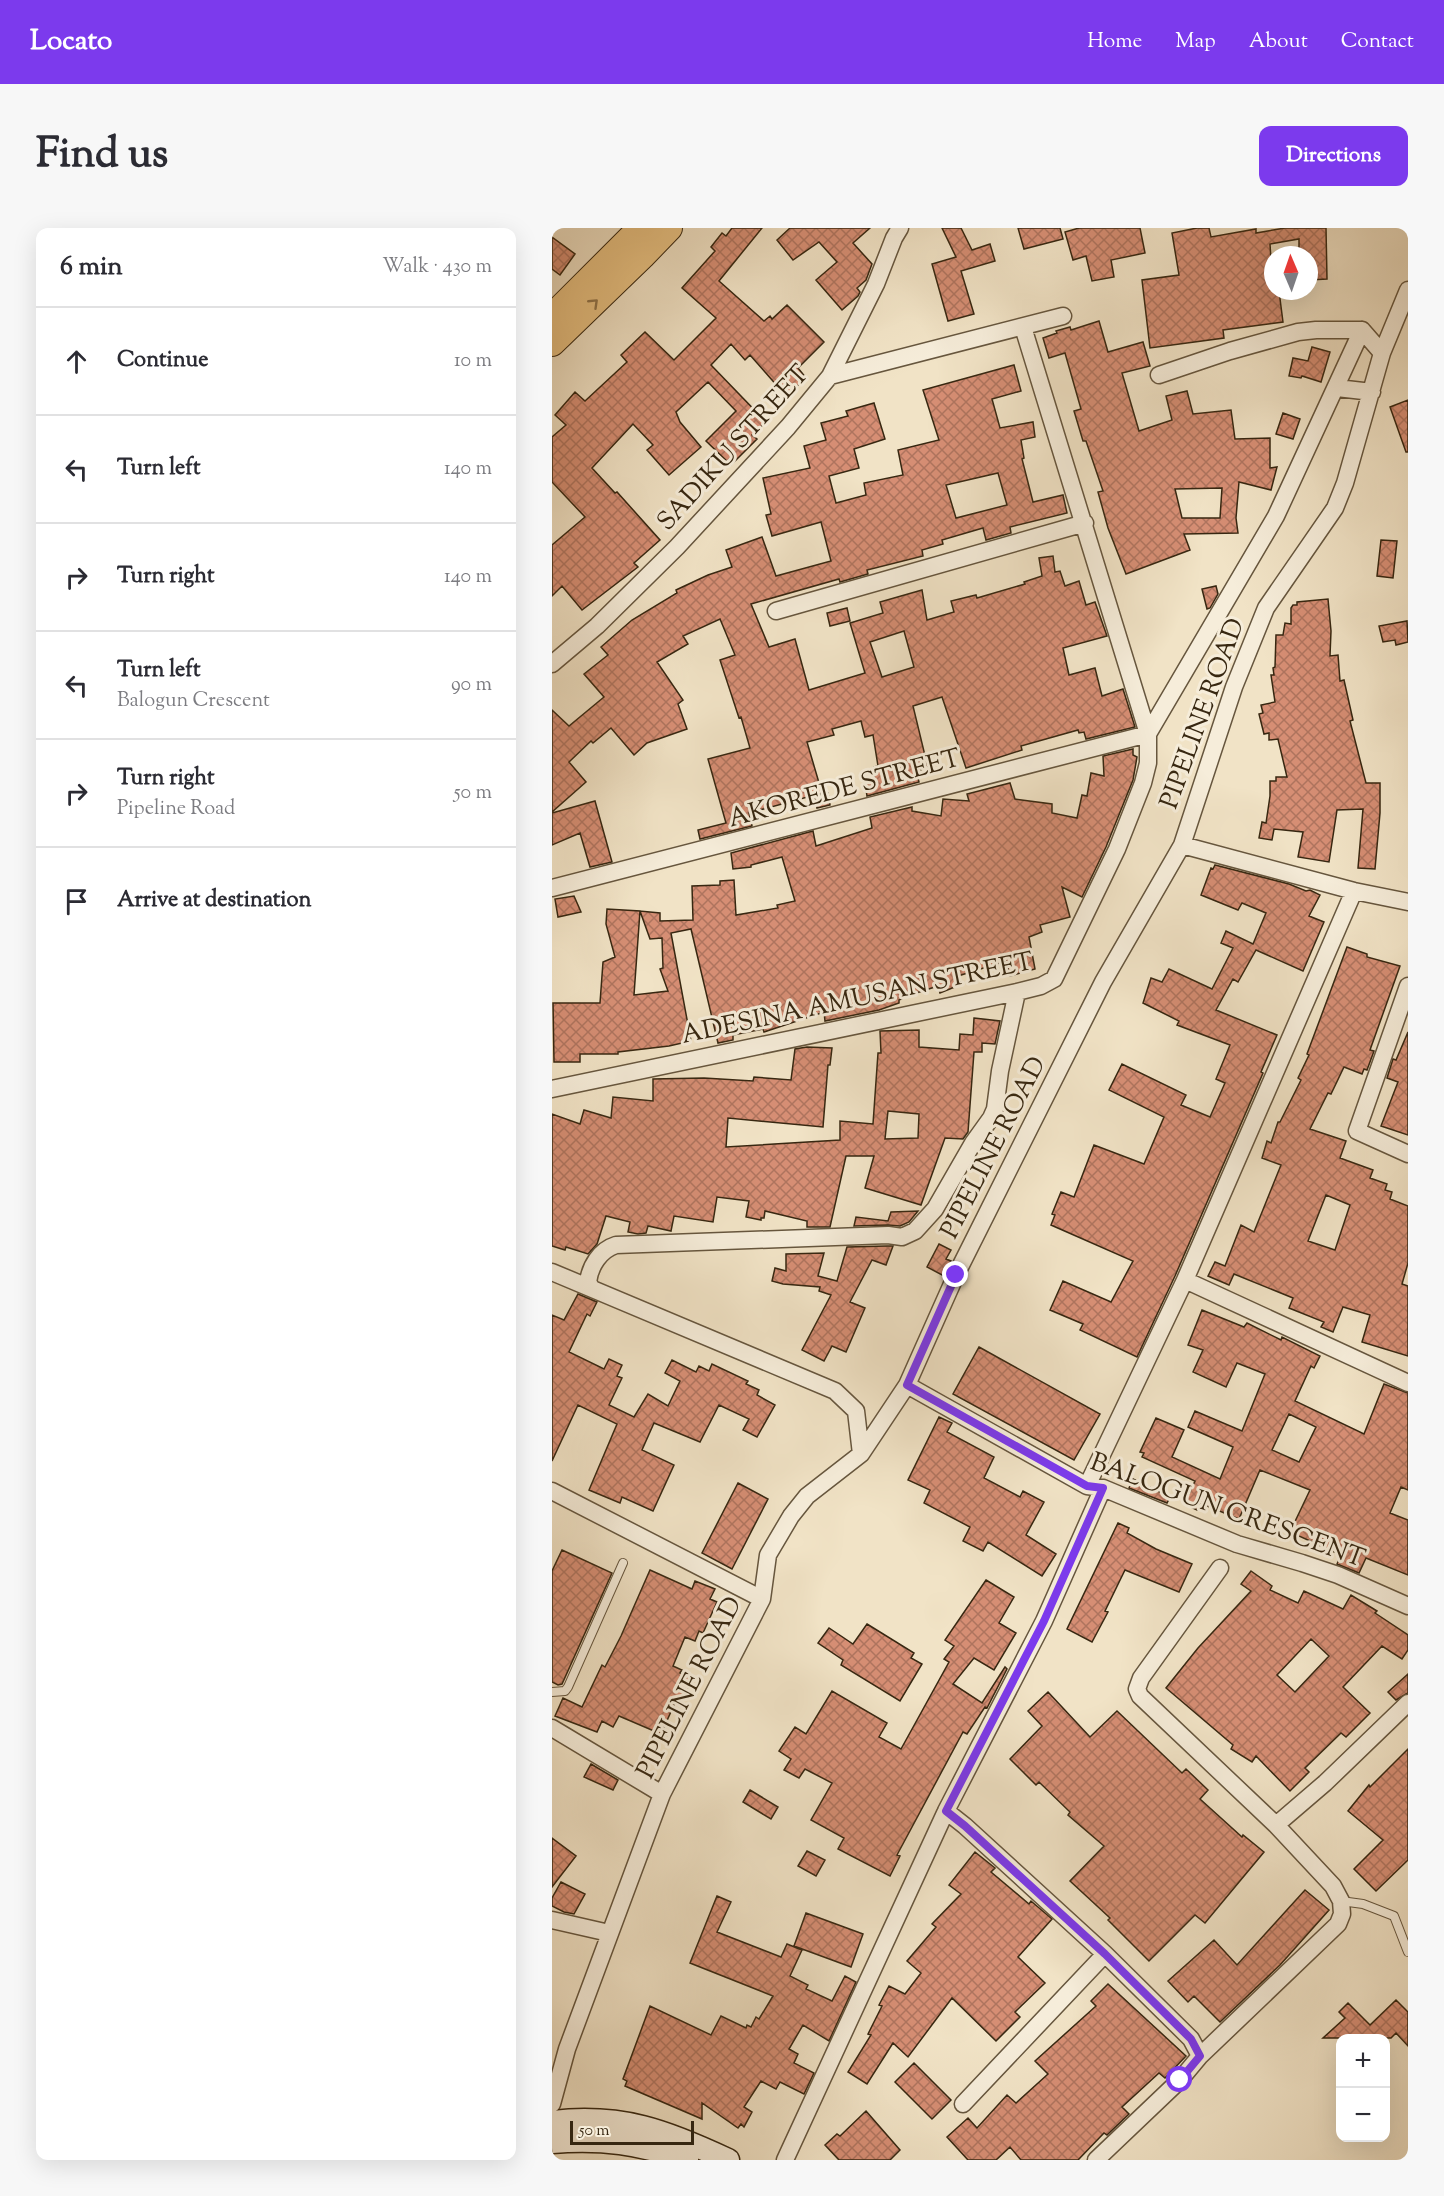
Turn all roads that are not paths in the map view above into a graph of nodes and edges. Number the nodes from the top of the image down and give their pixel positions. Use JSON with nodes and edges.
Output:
{"nodes":[{"id":1,"x":669,"y":228,"type":"edge"},
{"id":2,"x":900,"y":228,"type":"edge"},
{"id":3,"x":636,"y":243,"type":"edge"},
{"id":4,"x":1408,"y":290,"type":"edge"},
{"id":5,"x":1063,"y":316,"type":"dead end"},
{"id":6,"x":552,"y":317,"type":"edge"},
{"id":7,"x":1023,"y":327,"type":"junction"},
{"id":8,"x":1362,"y":330,"type":"junction"},
{"id":9,"x":552,"y":343,"type":"edge"},
{"id":10,"x":1382,"y":353,"type":"junction"},
{"id":11,"x":1158,"y":375,"type":"dead end"},
{"id":12,"x":830,"y":376,"type":"junction"},
{"id":13,"x":1337,"y":388,"type":"junction"},
{"id":14,"x":1372,"y":392,"type":"junction"},
{"id":15,"x":1085,"y":523,"type":"junction"},
{"id":16,"x":776,"y":611,"type":"dead end"},
{"id":17,"x":552,"y":664,"type":"edge"},
{"id":18,"x":1148,"y":734,"type":"junction"},
{"id":19,"x":1182,"y":845,"type":"junction"},
{"id":20,"x":552,"y":888,"type":"edge"},
{"id":21,"x":1354,"y":891,"type":"junction"},
{"id":22,"x":1408,"y":902,"type":"edge"},
{"id":23,"x":1408,"y":986,"type":"edge"},
{"id":24,"x":1017,"y":993,"type":"junction"},
{"id":25,"x":552,"y":1089,"type":"edge"},
{"id":26,"x":1408,"y":1154,"type":"edge"},
{"id":27,"x":552,"y":1272,"type":"edge"},
{"id":28,"x":1185,"y":1280,"type":"junction"},
{"id":29,"x":592,"y":1289,"type":"junction"},
{"id":30,"x":1408,"y":1383,"type":"edge"},
{"id":31,"x":907,"y":1385,"type":"junction"},
{"id":32,"x":861,"y":1454,"type":"junction"},
{"id":33,"x":1095,"y":1487,"type":"junction"},
{"id":34,"x":552,"y":1491,"type":"edge"},
{"id":35,"x":623,"y":1563,"type":"dead end"},
{"id":36,"x":1221,"y":1568,"type":"dead end"},
{"id":37,"x":762,"y":1599,"type":"junction"},
{"id":38,"x":1408,"y":1606,"type":"edge"},
{"id":39,"x":552,"y":1692,"type":"edge"},
{"id":40,"x":1408,"y":1703,"type":"edge"},
{"id":41,"x":552,"y":1728,"type":"edge"},
{"id":42,"x":662,"y":1794,"type":"junction"},
{"id":43,"x":946,"y":1811,"type":"junction"},
{"id":44,"x":1276,"y":1825,"type":"junction"},
{"id":45,"x":1341,"y":1901,"type":"junction"},
{"id":46,"x":552,"y":1920,"type":"edge"},
{"id":47,"x":609,"y":1933,"type":"junction"},
{"id":48,"x":1408,"y":1952,"type":"edge"},
{"id":49,"x":1105,"y":1954,"type":"junction"},
{"id":50,"x":560,"y":2048,"type":"edge"},
{"id":51,"x":1200,"y":2056,"type":"junction"},
{"id":52,"x":552,"y":2104,"type":"edge"},
{"id":53,"x":963,"y":2104,"type":"dead end"},
{"id":54,"x":552,"y":2122,"type":"edge"},
{"id":55,"x":552,"y":2142,"type":"edge"},
{"id":56,"x":687,"y":2160,"type":"edge"},
{"id":57,"x":728,"y":2160,"type":"edge"},
{"id":58,"x":785,"y":2160,"type":"edge"},
{"id":59,"x":1096,"y":2160,"type":"edge"}],
"edges":[{"from":1,"to":3,"type":"main road"},
{"from":2,"to":12,"type":"street","name":"SADIKU STREET"},
{"from":3,"to":6,"type":"main road"},
{"from":9,"to":3,"type":"main road","one_way":true},
{"from":4,"to":10,"type":"street","name":"PIPELINE ROAD"},
{"from":5,"to":7,"type":"street"},
{"from":7,"to":12,"type":"street"},
{"from":7,"to":15,"type":"street"},
{"from":8,"to":10,"type":"street"},
{"from":8,"to":11,"type":"street"},
{"from":8,"to":13,"type":"street"},
{"from":10,"to":14,"type":"street","name":"PIPELINE ROAD"},
{"from":12,"to":17,"type":"street","name":"SADIKU STREET"},
{"from":13,"to":14,"type":"street"},
{"from":13,"to":18,"type":"street"},
{"from":14,"to":19,"type":"street","name":"PIPELINE ROAD"},
{"from":15,"to":16,"type":"street"},
{"from":15,"to":18,"type":"street"},
{"from":18,"to":20,"type":"street","name":"AKOREDE STREET"},
{"from":18,"to":24,"type":"street","name":"ADESINA AMUSAN STREET"},
{"from":19,"to":21,"type":"street"},
{"from":19,"to":31,"type":"street","name":"PIPELINE ROAD"},
{"from":21,"to":22,"type":"street"},
{"from":21,"to":28,"type":"street"},
{"from":23,"to":26,"type":"street"},
{"from":24,"to":25,"type":"street","name":"ADESINA AMUSAN STREET"},
{"from":24,"to":29,"type":"street"},
{"from":27,"to":29,"type":"street"},
{"from":28,"to":30,"type":"street"},
{"from":28,"to":33,"type":"street"},
{"from":29,"to":32,"type":"street"},
{"from":31,"to":32,"type":"street","name":"PIPELINE ROAD"},
{"from":31,"to":33,"type":"street","name":"BALOGUN CRESCENT"},
{"from":32,"to":37,"type":"street","name":"PIPELINE ROAD"},
{"from":33,"to":38,"type":"street","name":"BALOGUN CRESCENT"},
{"from":33,"to":43,"type":"street"},
{"from":34,"to":37,"type":"street"},
{"from":35,"to":39,"type":"lane"},
{"from":36,"to":44,"type":"street"},
{"from":37,"to":42,"type":"street","name":"PIPELINE ROAD"},
{"from":40,"to":44,"type":"street"},
{"from":41,"to":42,"type":"street"},
{"from":42,"to":47,"type":"street","name":"PIPELINE ROAD"},
{"from":43,"to":49,"type":"street"},
{"from":43,"to":58,"type":"street"},
{"from":44,"to":45,"type":"street"},
{"from":45,"to":48,"type":"lane"},
{"from":45,"to":51,"type":"street"},
{"from":46,"to":47,"type":"street"},
{"from":47,"to":50,"type":"street","name":"PIPELINE ROAD"},
{"from":49,"to":51,"type":"street"},
{"from":49,"to":53,"type":"street"},
{"from":50,"to":52,"type":"street","name":"PIPELINE ROAD"},
{"from":51,"to":59,"type":"street"},
{"from":54,"to":57,"type":"main road"},
{"from":55,"to":56,"type":"main road"}]}
